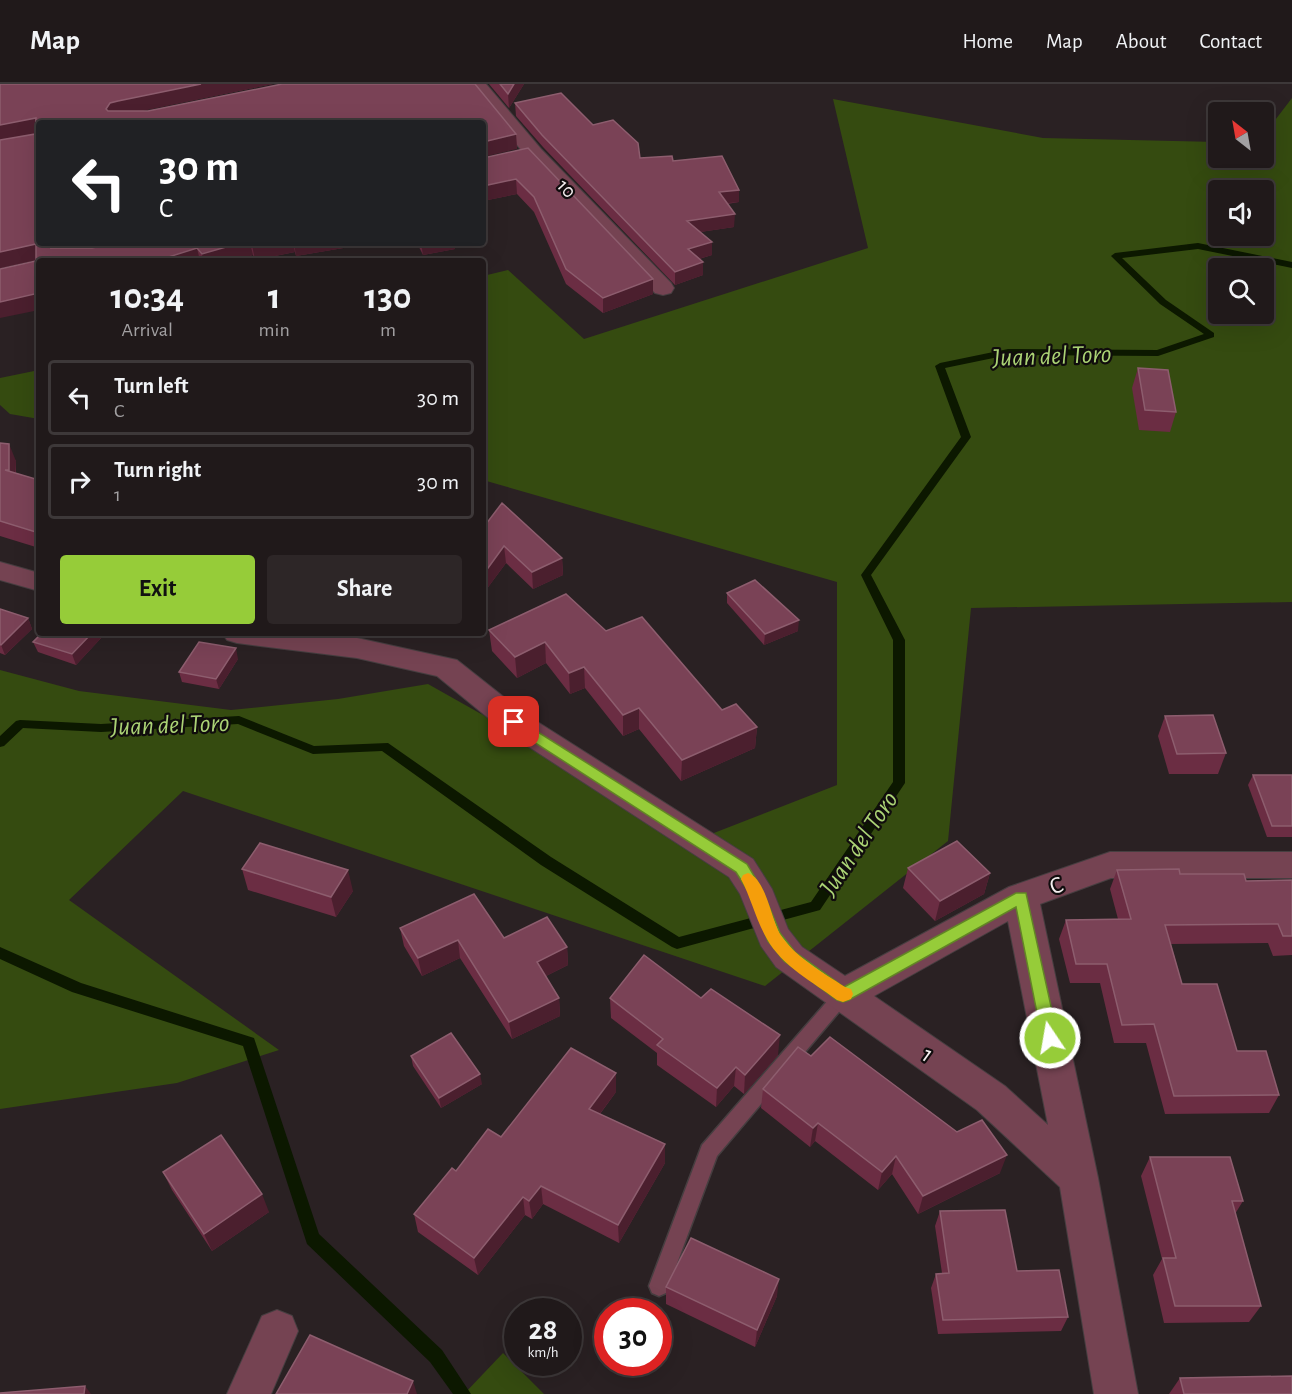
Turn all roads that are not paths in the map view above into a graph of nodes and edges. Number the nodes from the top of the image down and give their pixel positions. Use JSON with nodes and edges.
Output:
{"nodes":[{"id":1,"x":476,"y":84,"type":"edge"},
{"id":2,"x":534,"y":153,"type":"junction"},
{"id":3,"x":514,"y":158,"type":"edge"},
{"id":4,"x":663,"y":288,"type":"dead end"},
{"id":5,"x":0,"y":571,"type":"edge"},
{"id":6,"x":36,"y":581,"type":"edge"},
{"id":7,"x":261,"y":636,"type":"edge"},
{"id":8,"x":1292,"y":864,"type":"edge"},
{"id":9,"x":1021,"y":897,"type":"junction"},
{"id":10,"x":843,"y":995,"type":"junction"},
{"id":11,"x":1078,"y":1178,"type":"junction"},
{"id":12,"x":659,"y":1286,"type":"dead end"},
{"id":13,"x":277,"y":1331,"type":"dead end"},
{"id":14,"x":249,"y":1394,"type":"edge"},
{"id":15,"x":1116,"y":1394,"type":"edge"}],
"edges":[{"from":1,"to":2,"type":"street","name":"10"},
{"from":2,"to":3,"type":"street"},
{"from":2,"to":4,"type":"street","name":"10"},
{"from":5,"to":6,"type":"street"},
{"from":7,"to":10,"type":"street","name":"1"},
{"from":8,"to":9,"type":"street","name":"C"},
{"from":9,"to":10,"type":"street","name":"C"},
{"from":9,"to":11,"type":"street"},
{"from":10,"to":11,"type":"street","name":"1"},
{"from":10,"to":12,"type":"lane"},
{"from":11,"to":15,"type":"street"},
{"from":13,"to":14,"type":"street"}]}
